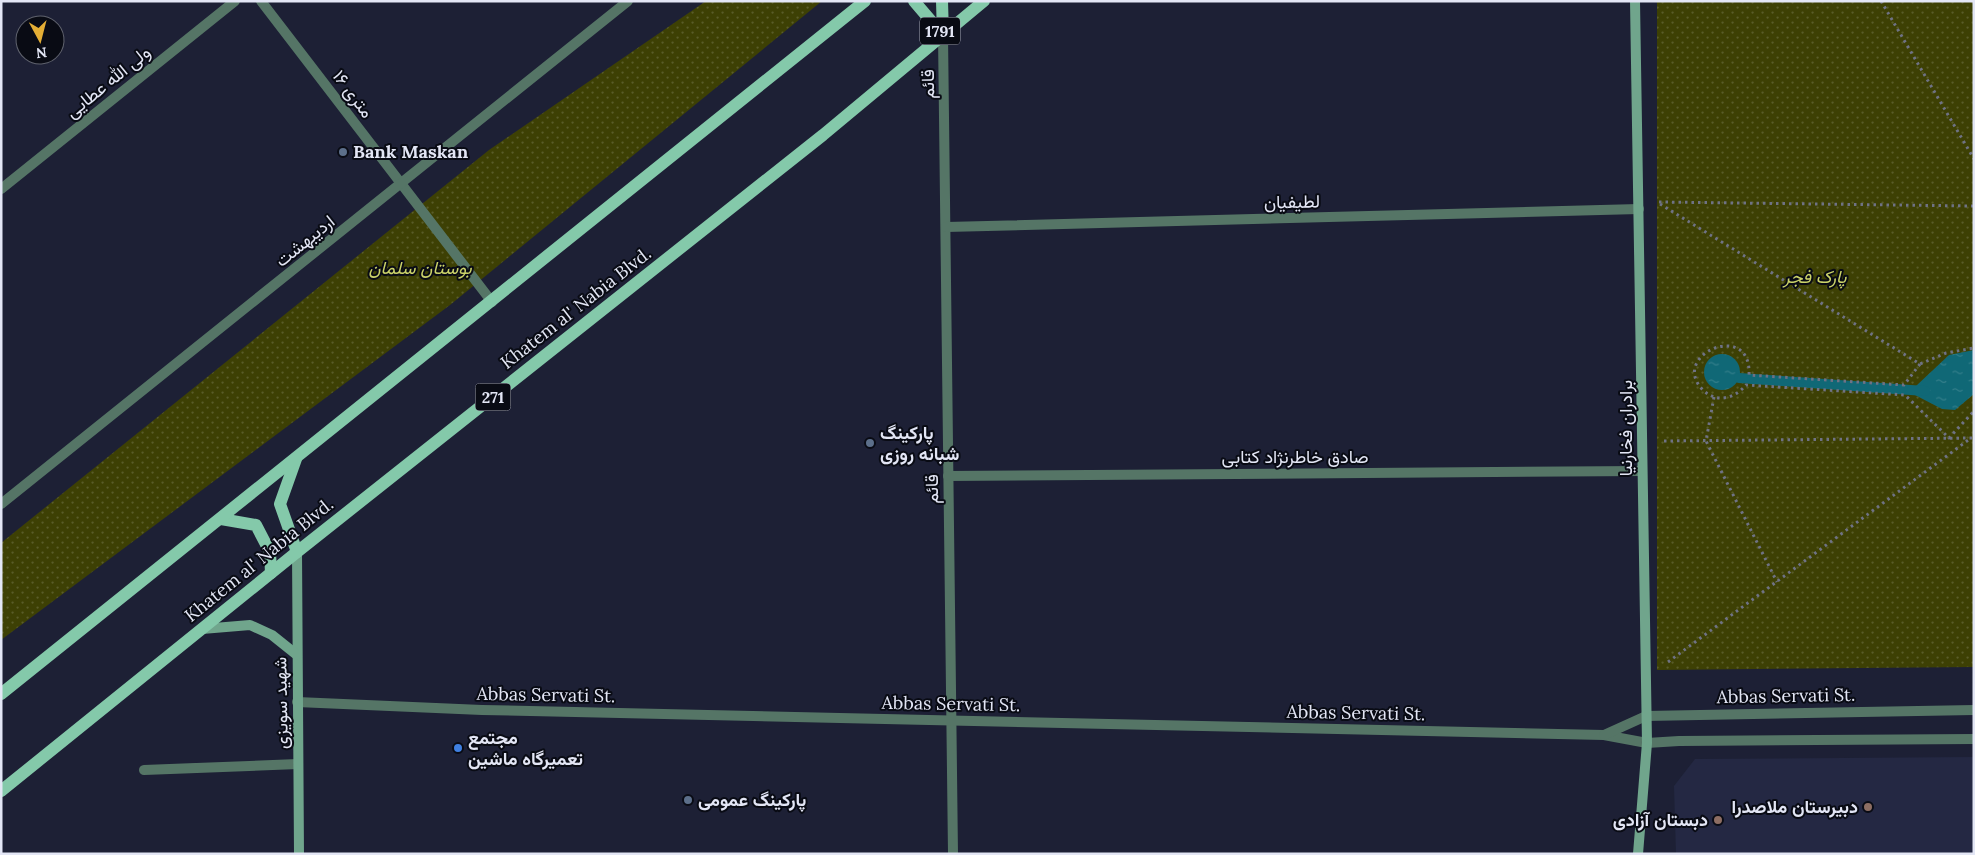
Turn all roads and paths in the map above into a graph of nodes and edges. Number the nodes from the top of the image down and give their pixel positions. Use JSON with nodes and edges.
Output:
{"nodes":[{"id":1,"x":235,"y":1,"type":"edge"},
{"id":2,"x":261,"y":1,"type":"edge"},
{"id":3,"x":628,"y":1,"type":"edge"},
{"id":4,"x":865,"y":1,"type":"edge"},
{"id":5,"x":914,"y":1,"type":"edge"},
{"id":6,"x":942,"y":1,"type":"edge"},
{"id":7,"x":984,"y":1,"type":"edge"},
{"id":8,"x":1635,"y":1,"type":"edge"},
{"id":9,"x":1881,"y":1,"type":"edge"},
{"id":10,"x":943,"y":35,"type":"junction"},
{"id":11,"x":1974,"y":159,"type":"edge"},
{"id":12,"x":402,"y":185,"type":"junction"},
{"id":13,"x":1,"y":189,"type":"edge"},
{"id":14,"x":1974,"y":206,"type":"edge"},
{"id":15,"x":1639,"y":209,"type":"junction"},
{"id":16,"x":946,"y":226,"type":"junction"},
{"id":17,"x":492,"y":302,"type":"junction"},
{"id":18,"x":1974,"y":348,"type":"edge"},
{"id":19,"x":1920,"y":364,"type":"junction"},
{"id":20,"x":1714,"y":397,"type":"junction"},
{"id":21,"x":1974,"y":411,"type":"edge"},
{"id":22,"x":1949,"y":438,"type":"junction"},
{"id":23,"x":1973,"y":438,"type":"edge"},
{"id":24,"x":1706,"y":441,"type":"junction"},
{"id":25,"x":1657,"y":442,"type":"dead end"},
{"id":26,"x":296,"y":459,"type":"junction"},
{"id":27,"x":1642,"y":470,"type":"junction"},
{"id":28,"x":948,"y":476,"type":"junction"},
{"id":29,"x":1,"y":504,"type":"edge"},
{"id":30,"x":221,"y":519,"type":"junction"},
{"id":31,"x":297,"y":552,"type":"junction"},
{"id":32,"x":271,"y":573,"type":"junction"},
{"id":33,"x":1777,"y":582,"type":"junction"},
{"id":34,"x":202,"y":629,"type":"junction"},
{"id":35,"x":297,"y":655,"type":"junction"},
{"id":36,"x":1665,"y":664,"type":"dead end"},
{"id":37,"x":1,"y":694,"type":"edge"},
{"id":38,"x":297,"y":702,"type":"junction"},
{"id":39,"x":1974,"y":710,"type":"edge"},
{"id":40,"x":1646,"y":716,"type":"junction"},
{"id":41,"x":951,"y":720,"type":"junction"},
{"id":42,"x":1604,"y":735,"type":"junction"},
{"id":43,"x":1974,"y":739,"type":"edge"},
{"id":44,"x":1647,"y":743,"type":"junction"},
{"id":45,"x":298,"y":764,"type":"junction"},
{"id":46,"x":144,"y":770,"type":"dead end"},
{"id":47,"x":1,"y":791,"type":"edge"},
{"id":48,"x":299,"y":854,"type":"edge"},
{"id":49,"x":953,"y":854,"type":"edge"},
{"id":50,"x":1638,"y":854,"type":"edge"}],
"edges":[{"from":1,"to":13,"type":"street","name":"ولی الله عطایی"},
{"from":2,"to":12,"type":"street","name":"۱۶ متری"},
{"from":3,"to":12,"type":"street","name":"اردیبهشت"},
{"from":4,"to":17,"type":"main road"},
{"from":5,"to":10,"type":"main road","number":"1791"},
{"from":6,"to":10,"type":"main road","number":"1791"},
{"from":7,"to":10,"type":"main road","name":"Khatem al' Nabia Blvd.","number":"271"},
{"from":8,"to":15,"type":"main road","name":"برادران فخارنیا"},
{"from":9,"to":11,"type":"path"},
{"from":10,"to":16,"type":"street","name":"قائم","number":"1791"},
{"from":10,"to":31,"type":"main road","name":"Khatem al' Nabia Blvd.","number":"271"},
{"from":12,"to":17,"type":"street","name":"۱۶ متری"},
{"from":12,"to":29,"type":"street","name":"اردیبهشت"},
{"from":14,"to":19,"type":"path"},
{"from":15,"to":16,"type":"street","name":"لطیفیان"},
{"from":15,"to":27,"type":"main road","name":"برادران فخارنیا"},
{"from":16,"to":28,"type":"street","name":"قائم","number":"1791"},
{"from":17,"to":26,"type":"main road"},
{"from":18,"to":19,"type":"path"},
{"from":19,"to":20,"type":"path"},
{"from":20,"to":22,"type":"path"},
{"from":20,"to":24,"type":"path"},
{"from":21,"to":22,"type":"path"},
{"from":22,"to":23,"type":"path"},
{"from":22,"to":24,"type":"path"},
{"from":23,"to":33,"type":"path"},
{"from":24,"to":25,"type":"path"},
{"from":24,"to":33,"type":"path"},
{"from":26,"to":30,"type":"main road"},
{"from":26,"to":31,"type":"main road"},
{"from":27,"to":28,"type":"street","name":"صادق خاطرنژاد کتابی"},
{"from":27,"to":40,"type":"main road","name":"برادران فخارنیا"},
{"from":28,"to":41,"type":"street","name":"قائم","number":"1791"},
{"from":30,"to":32,"type":"main road"},
{"from":30,"to":37,"type":"main road"},
{"from":31,"to":32,"type":"main road","name":"Khatem al' Nabia Blvd.","number":"271"},
{"from":31,"to":35,"type":"main road","name":"شهید سویزی"},
{"from":32,"to":34,"type":"main road","name":"Khatem al' Nabia Blvd.","number":"271"},
{"from":33,"to":36,"type":"path"},
{"from":34,"to":35,"type":"main road"},
{"from":34,"to":47,"type":"main road","name":"Khatem al' Nabia Blvd.","number":"271"},
{"from":35,"to":38,"type":"main road","name":"شهید سویزی"},
{"from":38,"to":41,"type":"street","name":"Abbas Servati St."},
{"from":38,"to":45,"type":"main road","name":"شهید سویزی"},
{"from":39,"to":40,"type":"street","name":"Abbas Servati St."},
{"from":40,"to":42,"type":"street","name":"Abbas Servati St."},
{"from":40,"to":44,"type":"main road","name":"برادران فخارنیا"},
{"from":41,"to":42,"type":"street","name":"Abbas Servati St."},
{"from":41,"to":49,"type":"street","name":"قائم","number":"1791"},
{"from":42,"to":44,"type":"street","name":"Abbas Servati St."},
{"from":43,"to":44,"type":"street","name":"Abbas Servati St."},
{"from":44,"to":50,"type":"main road","name":"برادران فخارنیا"},
{"from":45,"to":46,"type":"street"},
{"from":45,"to":48,"type":"main road","name":"شهید سویزی"}]}
